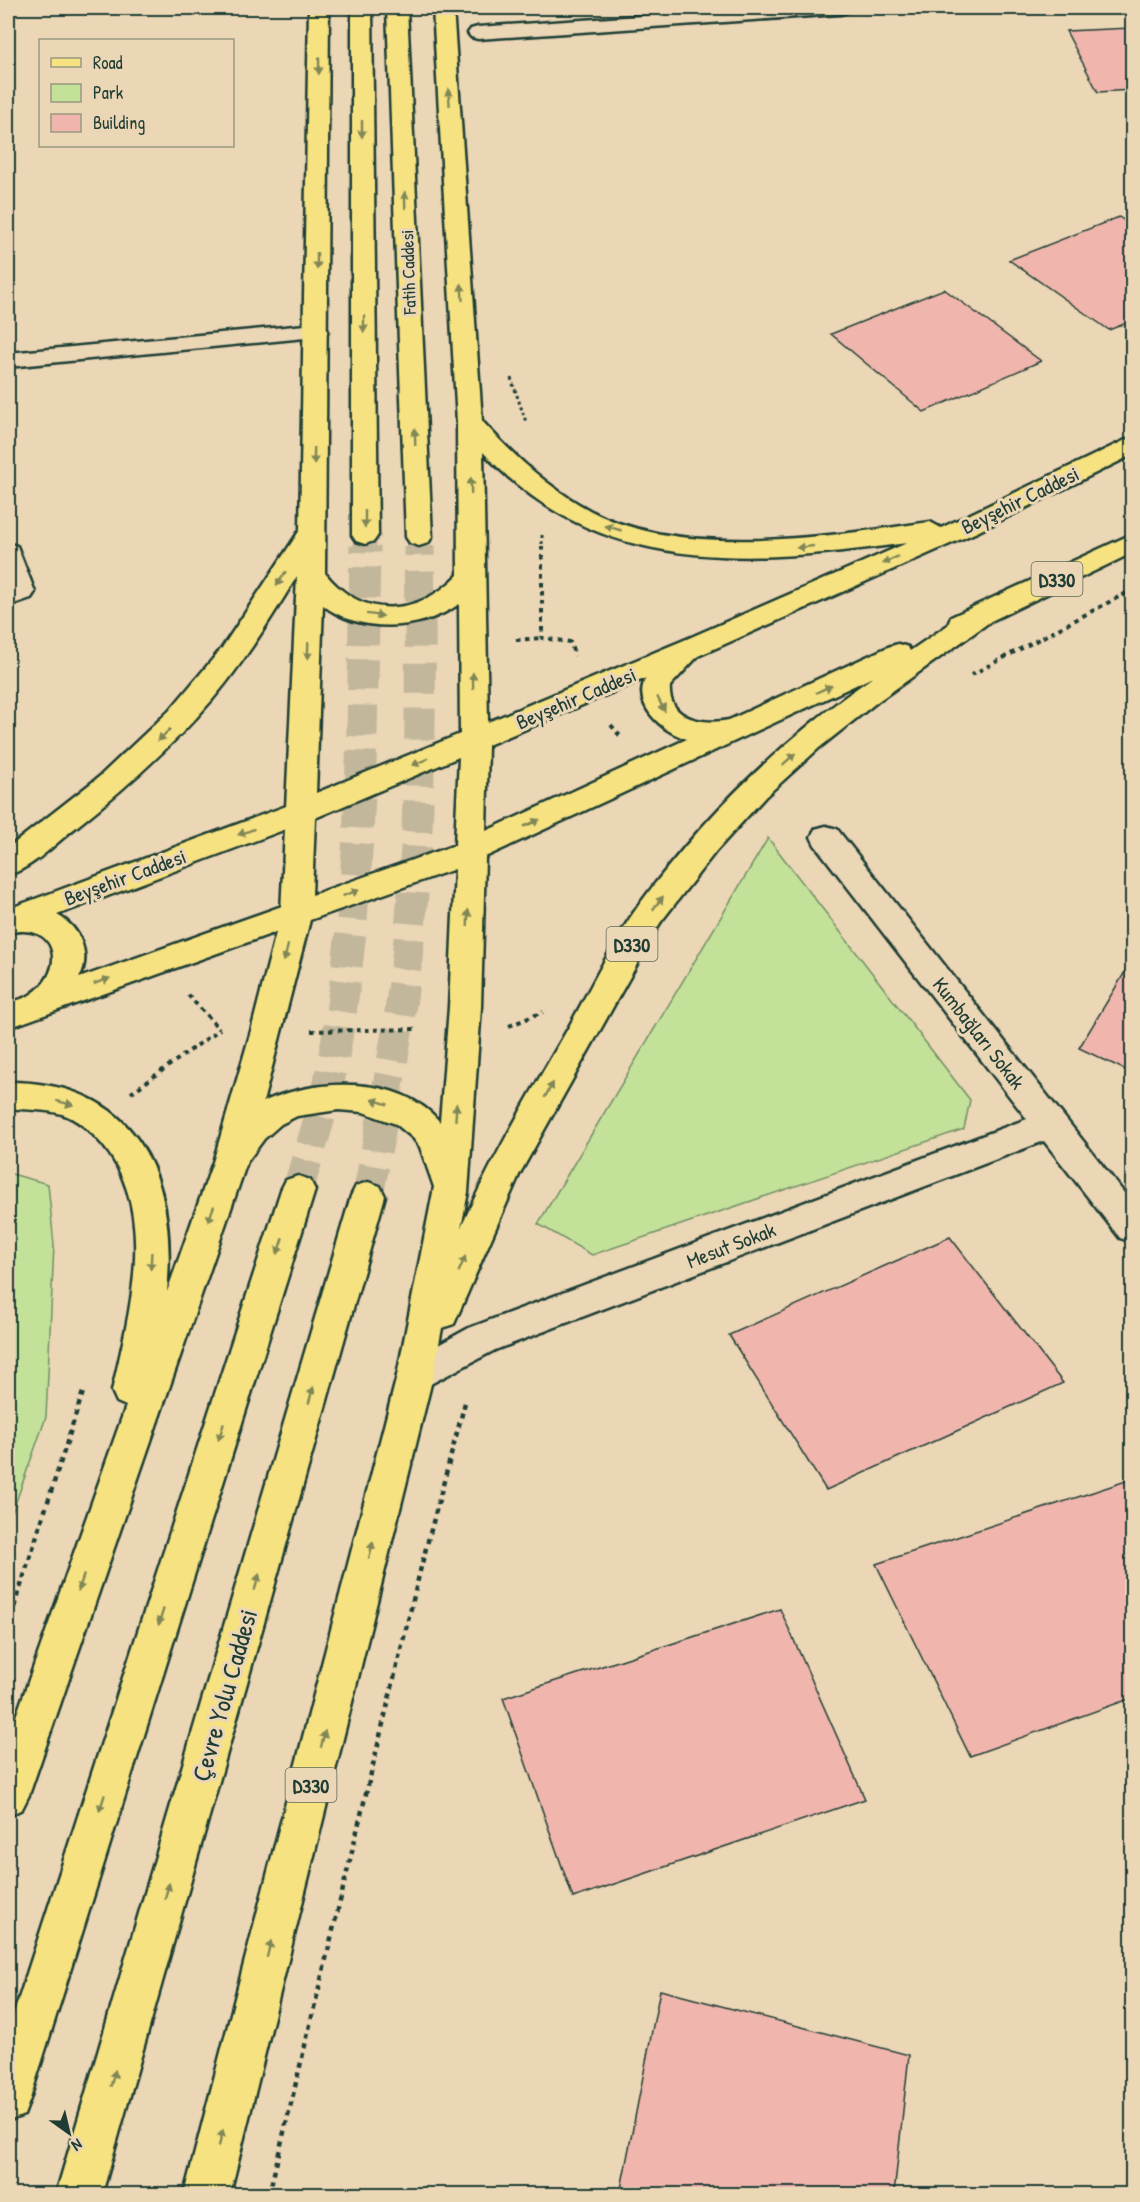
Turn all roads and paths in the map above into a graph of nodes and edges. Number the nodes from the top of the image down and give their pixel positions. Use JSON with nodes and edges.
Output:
{"nodes":[{"id":1,"x":319,"y":8,"type":"edge"},
{"id":2,"x":362,"y":8,"type":"edge"},
{"id":3,"x":397,"y":8,"type":"edge"},
{"id":4,"x":443,"y":8,"type":"edge"},
{"id":5,"x":840,"y":8,"type":"edge"},
{"id":6,"x":478,"y":33,"type":"dead end"},
{"id":7,"x":316,"y":331,"type":"junction"},
{"id":8,"x":8,"y":360,"type":"edge"},
{"id":9,"x":470,"y":422,"type":"junction"},
{"id":10,"x":1132,"y":446,"type":"edge"},
{"id":11,"x":968,"y":526,"type":"junction"},
{"id":12,"x":313,"y":530,"type":"junction"},
{"id":13,"x":365,"y":535,"type":"tunnel mouth"},
{"id":14,"x":419,"y":537,"type":"tunnel mouth"},
{"id":15,"x":1132,"y":543,"type":"edge"},
{"id":16,"x":8,"y":552,"type":"edge"},
{"id":17,"x":311,"y":574,"type":"junction"},
{"id":18,"x":472,"y":578,"type":"junction"},
{"id":19,"x":1132,"y":590,"type":"edge"},
{"id":20,"x":8,"y":597,"type":"edge"},
{"id":21,"x":981,"y":615,"type":"junction"},
{"id":22,"x":699,"y":645,"type":"junction"},
{"id":23,"x":964,"y":678,"type":"dead end"},
{"id":24,"x":754,"y":723,"type":"junction"},
{"id":25,"x":474,"y":740,"type":"junction"},
{"id":26,"x":300,"y":812,"type":"junction"},
{"id":27,"x":826,"y":837,"type":"dead end"},
{"id":28,"x":471,"y":851,"type":"junction"},
{"id":29,"x":8,"y":864,"type":"edge"},
{"id":30,"x":296,"y":913,"type":"junction"},
{"id":31,"x":10,"y":920,"type":"edge"},
{"id":32,"x":167,"y":958,"type":"junction"},
{"id":33,"x":44,"y":1001,"type":"junction"},
{"id":34,"x":598,"y":1002,"type":"junction"},
{"id":35,"x":8,"y":1016,"type":"edge"},
{"id":36,"x":219,"y":1029,"type":"junction"},
{"id":37,"x":463,"y":1029,"type":"junction"},
{"id":38,"x":267,"y":1031,"type":"junction"},
{"id":39,"x":8,"y":1095,"type":"edge"},
{"id":40,"x":96,"y":1118,"type":"junction"},
{"id":41,"x":1051,"y":1124,"type":"junction"},
{"id":42,"x":231,"y":1159,"type":"junction"},
{"id":43,"x":298,"y":1190,"type":"tunnel mouth"},
{"id":44,"x":450,"y":1192,"type":"junction"},
{"id":45,"x":368,"y":1196,"type":"tunnel mouth"},
{"id":46,"x":1132,"y":1228,"type":"edge"},
{"id":47,"x":482,"y":1339,"type":"junction"},
{"id":48,"x":415,"y":1376,"type":"junction"},
{"id":49,"x":84,"y":1390,"type":"dead end"},
{"id":50,"x":100,"y":1528,"type":"junction"},
{"id":51,"x":8,"y":1626,"type":"edge"},
{"id":52,"x":8,"y":1795,"type":"edge"},
{"id":53,"x":8,"y":2099,"type":"edge"},
{"id":54,"x":79,"y":2194,"type":"edge"},
{"id":55,"x":207,"y":2194,"type":"edge"},
{"id":56,"x":269,"y":2194,"type":"edge"}],
"edges":[{"from":1,"to":7,"type":"main road","one_way":true},
{"from":2,"to":13,"type":"main road","one_way":true},
{"from":14,"to":3,"type":"main road","name":"Fatih Caddesi","one_way":true},
{"from":9,"to":4,"type":"main road","one_way":true},
{"from":5,"to":6,"type":"street"},
{"from":7,"to":8,"type":"street"},
{"from":7,"to":12,"type":"main road","one_way":true},
{"from":11,"to":9,"type":"main road","one_way":true},
{"from":18,"to":9,"type":"main road","one_way":true},
{"from":10,"to":11,"type":"main road","name":"Beyşehir Caddesi"},
{"from":11,"to":22,"type":"main road","name":"Beyşehir Caddesi","one_way":true},
{"from":12,"to":17,"type":"main road"},
{"from":12,"to":29,"type":"main road","one_way":true},
{"from":15,"to":21,"type":"main road","number":"D330"},
{"from":16,"to":20,"type":"street"},
{"from":17,"to":18,"type":"main road","one_way":true},
{"from":17,"to":26,"type":"main road","one_way":true},
{"from":25,"to":18,"type":"main road","one_way":true},
{"from":19,"to":23,"type":"path"},
{"from":24,"to":21,"type":"main road","one_way":true},
{"from":34,"to":21,"type":"main road","number":"D330","one_way":true},
{"from":22,"to":24,"type":"main road","one_way":true},
{"from":22,"to":25,"type":"main road","name":"Beyşehir Caddesi"},
{"from":28,"to":24,"type":"main road","one_way":true},
{"from":25,"to":26,"type":"main road","name":"Beyşehir Caddesi","one_way":true},
{"from":25,"to":28,"type":"main road"},
{"from":26,"to":30,"type":"main road"},
{"from":26,"to":31,"type":"main road","name":"Beyşehir Caddesi","one_way":true},
{"from":27,"to":41,"type":"street","name":"Kumbağları Sokak"},
{"from":30,"to":28,"type":"main road","one_way":true},
{"from":37,"to":28,"type":"main road","one_way":true},
{"from":30,"to":32,"type":"main road"},
{"from":30,"to":38,"type":"main road","one_way":true},
{"from":31,"to":33,"type":"main road"},
{"from":33,"to":32,"type":"main road","one_way":true},
{"from":32,"to":36,"type":"path"},
{"from":33,"to":35,"type":"main road"},
{"from":34,"to":37,"type":"path"},
{"from":48,"to":34,"type":"main road","number":"D330","one_way":true},
{"from":36,"to":38,"type":"path"},
{"from":36,"to":40,"type":"path"},
{"from":37,"to":38,"type":"path"},
{"from":44,"to":37,"type":"main road","one_way":true},
{"from":38,"to":42,"type":"main road"},
{"from":39,"to":40,"type":"main road","one_way":true},
{"from":40,"to":50,"type":"main road","one_way":true},
{"from":41,"to":46,"type":"street","name":"Kumbağları Sokak"},
{"from":41,"to":47,"type":"street","name":"Mesut Sokak"},
{"from":44,"to":42,"type":"main road","one_way":true},
{"from":42,"to":50,"type":"main road","one_way":true},
{"from":43,"to":53,"type":"main road","one_way":true},
{"from":44,"to":48,"type":"main road"},
{"from":54,"to":45,"type":"main road","name":"Çevre Yolu Caddesi","one_way":true},
{"from":47,"to":48,"type":"street","name":"Mesut Sokak"},
{"from":47,"to":56,"type":"path"},
{"from":55,"to":48,"type":"main road","number":"D330","one_way":true},
{"from":49,"to":51,"type":"path"},
{"from":50,"to":52,"type":"main road","one_way":true}]}
